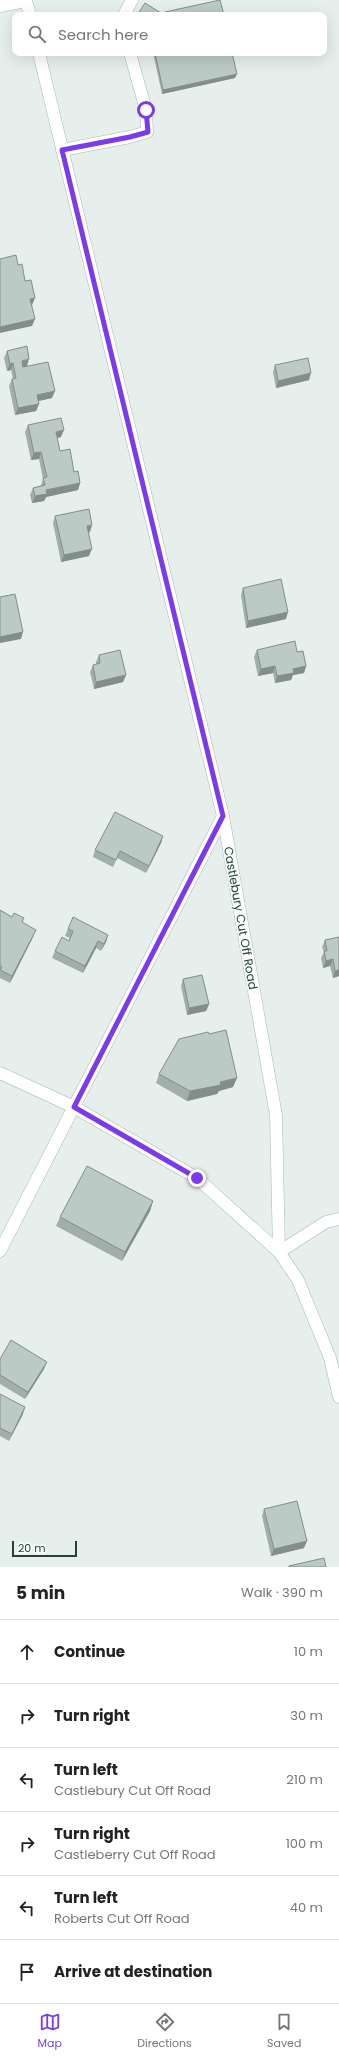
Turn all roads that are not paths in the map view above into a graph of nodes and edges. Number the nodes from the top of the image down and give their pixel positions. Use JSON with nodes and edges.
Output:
{"nodes":[{"id":1,"x":132,"y":0,"type":"edge"},
{"id":2,"x":26,"y":1,"type":"edge"},
{"id":3,"x":0,"y":6,"type":"edge"},
{"id":4,"x":29,"y":12,"type":"edge"},
{"id":5,"x":126,"y":12,"type":"edge"},
{"id":6,"x":40,"y":56,"type":"edge"},
{"id":7,"x":131,"y":56,"type":"edge"},
{"id":8,"x":62,"y":150,"type":"junction"},
{"id":9,"x":223,"y":816,"type":"junction"},
{"id":10,"x":0,"y":1073,"type":"edge"},
{"id":11,"x":74,"y":1107,"type":"junction"},
{"id":12,"x":339,"y":1219,"type":"edge"},
{"id":13,"x":0,"y":1251,"type":"edge"},
{"id":14,"x":279,"y":1252,"type":"junction"},
{"id":15,"x":339,"y":1397,"type":"edge"}],
"edges":[{"from":1,"to":5,"type":"street"},
{"from":2,"to":3,"type":"street"},
{"from":2,"to":4,"type":"street"},
{"from":6,"to":8,"type":"street","name":"Castlebury Cut Off Road"},
{"from":7,"to":8,"type":"street"},
{"from":8,"to":9,"type":"street","name":"Castlebury Cut Off Road"},
{"from":9,"to":11,"type":"street"},
{"from":9,"to":14,"type":"street","name":"Castlebury Cut Off Road"},
{"from":10,"to":11,"type":"street"},
{"from":11,"to":13,"type":"street"},
{"from":11,"to":14,"type":"street"},
{"from":12,"to":14,"type":"street"},
{"from":14,"to":15,"type":"street"}]}
